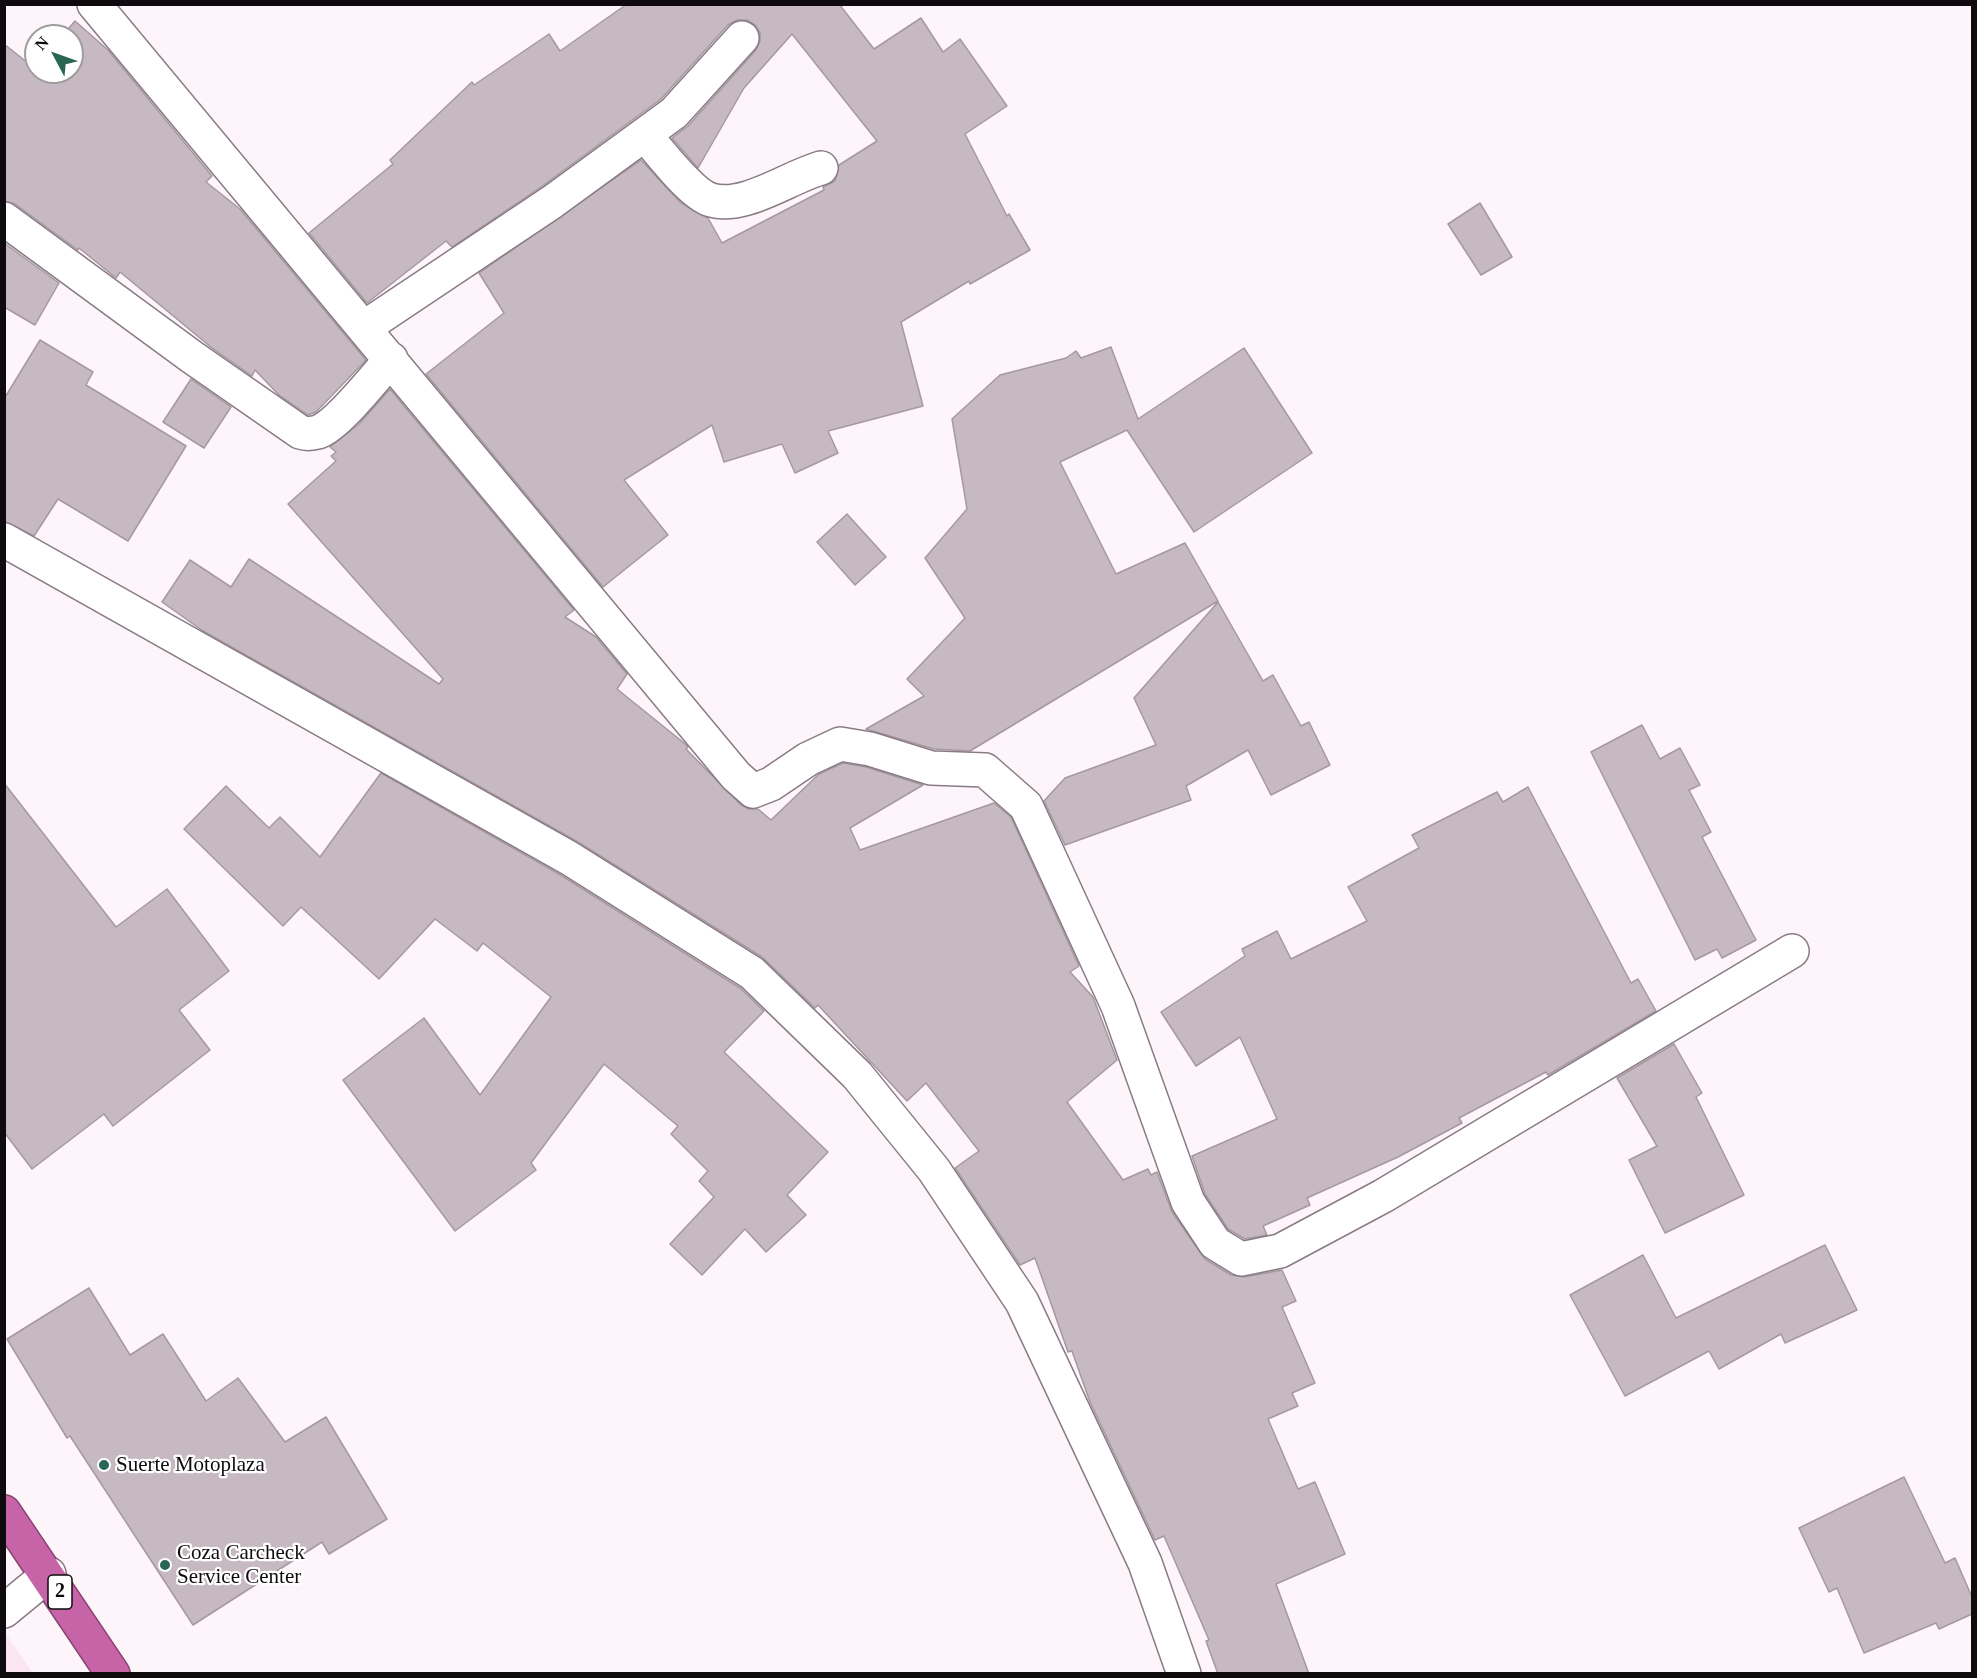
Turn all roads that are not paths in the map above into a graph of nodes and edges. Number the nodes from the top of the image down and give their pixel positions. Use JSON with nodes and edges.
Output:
{"nodes":[{"id":1,"x":94,"y":4,"type":"edge"},
{"id":2,"x":742,"y":38,"type":"dead end"},
{"id":3,"x":645,"y":135,"type":"junction"},
{"id":4,"x":821,"y":168,"type":"dead end"},
{"id":5,"x":4,"y":219,"type":"edge"},
{"id":6,"x":365,"y":327,"type":"junction"},
{"id":7,"x":391,"y":359,"type":"junction"},
{"id":8,"x":4,"y":540,"type":"edge"},
{"id":9,"x":1791,"y":951,"type":"dead end"},
{"id":10,"x":4,"y":1512,"type":"edge"},
{"id":11,"x":49,"y":1574,"type":"junction"},
{"id":12,"x":4,"y":1611,"type":"edge"},
{"id":13,"x":113,"y":1674,"type":"edge"},
{"id":14,"x":1184,"y":1674,"type":"edge"}],
"edges":[{"from":1,"to":6,"type":"street"},
{"from":2,"to":3,"type":"street"},
{"from":3,"to":4,"type":"street"},
{"from":3,"to":6,"type":"street"},
{"from":5,"to":7,"type":"street"},
{"from":6,"to":7,"type":"street"},
{"from":7,"to":9,"type":"street"},
{"from":8,"to":14,"type":"street"},
{"from":10,"to":11,"type":"highway","number":"2"},
{"from":11,"to":12,"type":"street"},
{"from":11,"to":13,"type":"highway","number":"2"}]}
